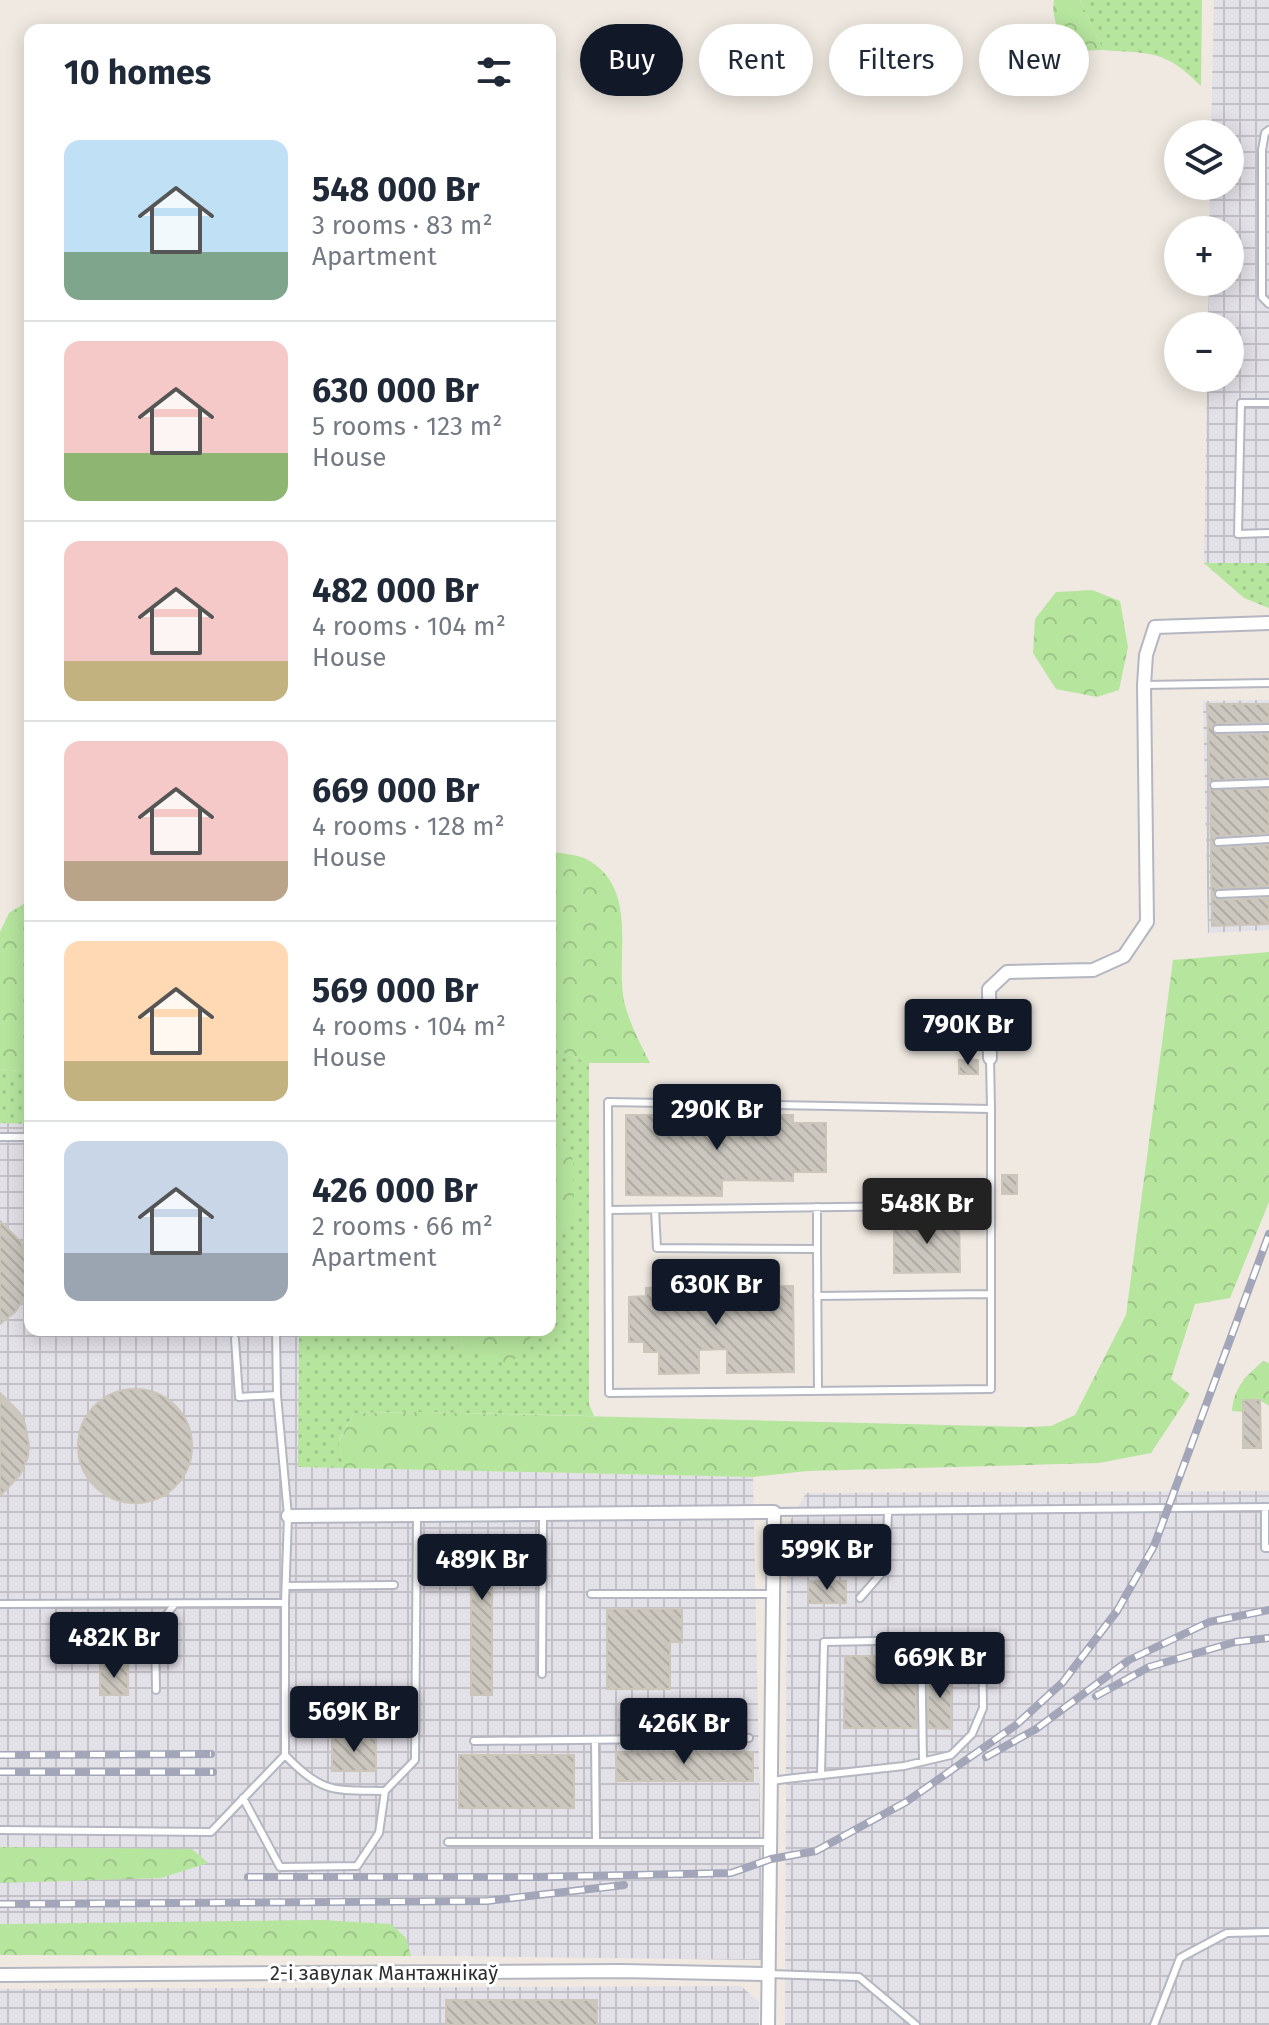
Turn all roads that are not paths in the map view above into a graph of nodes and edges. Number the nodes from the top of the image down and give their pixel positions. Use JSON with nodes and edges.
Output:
{"nodes":[{"id":1,"x":1269,"y":130,"type":"edge"},
{"id":2,"x":1269,"y":304,"type":"edge"},
{"id":3,"x":1269,"y":403,"type":"edge"},
{"id":4,"x":1269,"y":533,"type":"edge"},
{"id":5,"x":1269,"y":623,"type":"edge"},
{"id":6,"x":1269,"y":683,"type":"edge"},
{"id":7,"x":1144,"y":685,"type":"junction"},
{"id":8,"x":1269,"y":728,"type":"edge"},
{"id":9,"x":1217,"y":729,"type":"dead end"},
{"id":10,"x":1269,"y":783,"type":"edge"},
{"id":11,"x":1214,"y":785,"type":"dead end"},
{"id":12,"x":1269,"y":839,"type":"edge"},
{"id":13,"x":1218,"y":842,"type":"dead end"},
{"id":14,"x":1269,"y":892,"type":"edge"},
{"id":15,"x":1219,"y":894,"type":"dead end"},
{"id":16,"x":990,"y":1058,"type":"joint"},
{"id":17,"x":991,"y":1109,"type":"junction"},
{"id":18,"x":0,"y":1137,"type":"edge"},
{"id":19,"x":24,"y":1137,"type":"edge"},
{"id":20,"x":991,"y":1205,"type":"junction"},
{"id":21,"x":817,"y":1207,"type":"junction"},
{"id":22,"x":609,"y":1210,"type":"junction"},
{"id":23,"x":655,"y":1210,"type":"junction"},
{"id":24,"x":817,"y":1249,"type":"junction"},
{"id":25,"x":991,"y":1294,"type":"junction"},
{"id":26,"x":817,"y":1296,"type":"junction"},
{"id":27,"x":276,"y":1336,"type":"edge"},
{"id":28,"x":235,"y":1339,"type":"dead end"},
{"id":29,"x":818,"y":1391,"type":"junction"},
{"id":30,"x":277,"y":1395,"type":"junction"},
{"id":31,"x":1267,"y":1507,"type":"edge"},
{"id":32,"x":888,"y":1511,"type":"junction"},
{"id":33,"x":774,"y":1512,"type":"junction"},
{"id":34,"x":543,"y":1514,"type":"junction"},
{"id":35,"x":417,"y":1515,"type":"junction"},
{"id":36,"x":288,"y":1516,"type":"junction"},
{"id":37,"x":1269,"y":1548,"type":"edge"},
{"id":38,"x":394,"y":1585,"type":"dead end"},
{"id":39,"x":286,"y":1586,"type":"junction"},
{"id":40,"x":591,"y":1594,"type":"dead end"},
{"id":41,"x":774,"y":1594,"type":"junction"},
{"id":42,"x":860,"y":1598,"type":"dead end"},
{"id":43,"x":285,"y":1603,"type":"junction"},
{"id":44,"x":0,"y":1604,"type":"edge"},
{"id":45,"x":175,"y":1604,"type":"junction"},
{"id":46,"x":921,"y":1640,"type":"junction"},
{"id":47,"x":542,"y":1674,"type":"dead end"},
{"id":48,"x":156,"y":1690,"type":"dead end"},
{"id":49,"x":749,"y":1738,"type":"dead end"},
{"id":50,"x":595,"y":1740,"type":"junction"},
{"id":51,"x":474,"y":1741,"type":"dead end"},
{"id":52,"x":285,"y":1755,"type":"junction"},
{"id":53,"x":923,"y":1761,"type":"junction"},
{"id":54,"x":821,"y":1775,"type":"junction"},
{"id":55,"x":772,"y":1781,"type":"junction"},
{"id":56,"x":385,"y":1791,"type":"junction"},
{"id":57,"x":243,"y":1798,"type":"junction"},
{"id":58,"x":0,"y":1830,"type":"edge"},
{"id":59,"x":448,"y":1842,"type":"dead end"},
{"id":60,"x":596,"y":1842,"type":"junction"},
{"id":61,"x":771,"y":1842,"type":"junction"},
{"id":62,"x":1269,"y":1932,"type":"edge"},
{"id":63,"x":768,"y":1974,"type":"junction"},
{"id":64,"x":0,"y":1975,"type":"edge"},
{"id":65,"x":768,"y":2025,"type":"edge"},
{"id":66,"x":916,"y":2025,"type":"edge"},
{"id":67,"x":1154,"y":2025,"type":"edge"}],
"edges":[{"from":1,"to":2,"type":"lane"},
{"from":3,"to":4,"type":"lane"},
{"from":5,"to":7,"type":"street"},
{"from":6,"to":7,"type":"lane"},
{"from":7,"to":16,"type":"street"},
{"from":8,"to":9,"type":"lane"},
{"from":10,"to":11,"type":"lane"},
{"from":12,"to":13,"type":"lane"},
{"from":14,"to":15,"type":"lane"},
{"from":16,"to":17,"type":"lane"},
{"from":17,"to":20,"type":"lane"},
{"from":17,"to":22,"type":"lane"},
{"from":18,"to":19,"type":"lane"},
{"from":20,"to":21,"type":"lane"},
{"from":20,"to":25,"type":"lane"},
{"from":21,"to":23,"type":"lane"},
{"from":21,"to":24,"type":"lane"},
{"from":22,"to":23,"type":"lane"},
{"from":22,"to":29,"type":"lane"},
{"from":23,"to":24,"type":"lane"},
{"from":24,"to":26,"type":"lane"},
{"from":25,"to":26,"type":"lane"},
{"from":25,"to":29,"type":"lane"},
{"from":26,"to":29,"type":"lane"},
{"from":27,"to":30,"type":"lane"},
{"from":28,"to":30,"type":"lane"},
{"from":30,"to":36,"type":"lane"},
{"from":31,"to":32,"type":"lane"},
{"from":31,"to":37,"type":"lane"},
{"from":32,"to":33,"type":"lane"},
{"from":32,"to":42,"type":"lane"},
{"from":33,"to":34,"type":"street"},
{"from":33,"to":41,"type":"street"},
{"from":34,"to":35,"type":"street"},
{"from":34,"to":47,"type":"lane"},
{"from":35,"to":36,"type":"street"},
{"from":35,"to":56,"type":"lane"},
{"from":36,"to":39,"type":"lane"},
{"from":38,"to":39,"type":"lane"},
{"from":39,"to":43,"type":"lane"},
{"from":40,"to":41,"type":"lane"},
{"from":41,"to":55,"type":"street"},
{"from":43,"to":45,"type":"lane"},
{"from":43,"to":52,"type":"lane"},
{"from":44,"to":45,"type":"lane"},
{"from":45,"to":48,"type":"lane"},
{"from":46,"to":53,"type":"lane"},
{"from":46,"to":53,"type":"lane"},
{"from":46,"to":54,"type":"lane"},
{"from":49,"to":50,"type":"lane"},
{"from":50,"to":51,"type":"lane"},
{"from":50,"to":60,"type":"lane"},
{"from":52,"to":56,"type":"lane"},
{"from":52,"to":57,"type":"lane"},
{"from":53,"to":54,"type":"lane"},
{"from":54,"to":55,"type":"lane"},
{"from":55,"to":61,"type":"street"},
{"from":56,"to":57,"type":"lane"},
{"from":57,"to":58,"type":"lane"},
{"from":59,"to":60,"type":"lane"},
{"from":60,"to":61,"type":"lane"},
{"from":61,"to":63,"type":"street"},
{"from":62,"to":67,"type":"lane"},
{"from":63,"to":64,"type":"street","name":"2-і завулак Мантажнікаў"},
{"from":63,"to":65,"type":"street"},
{"from":63,"to":66,"type":"lane"}]}
